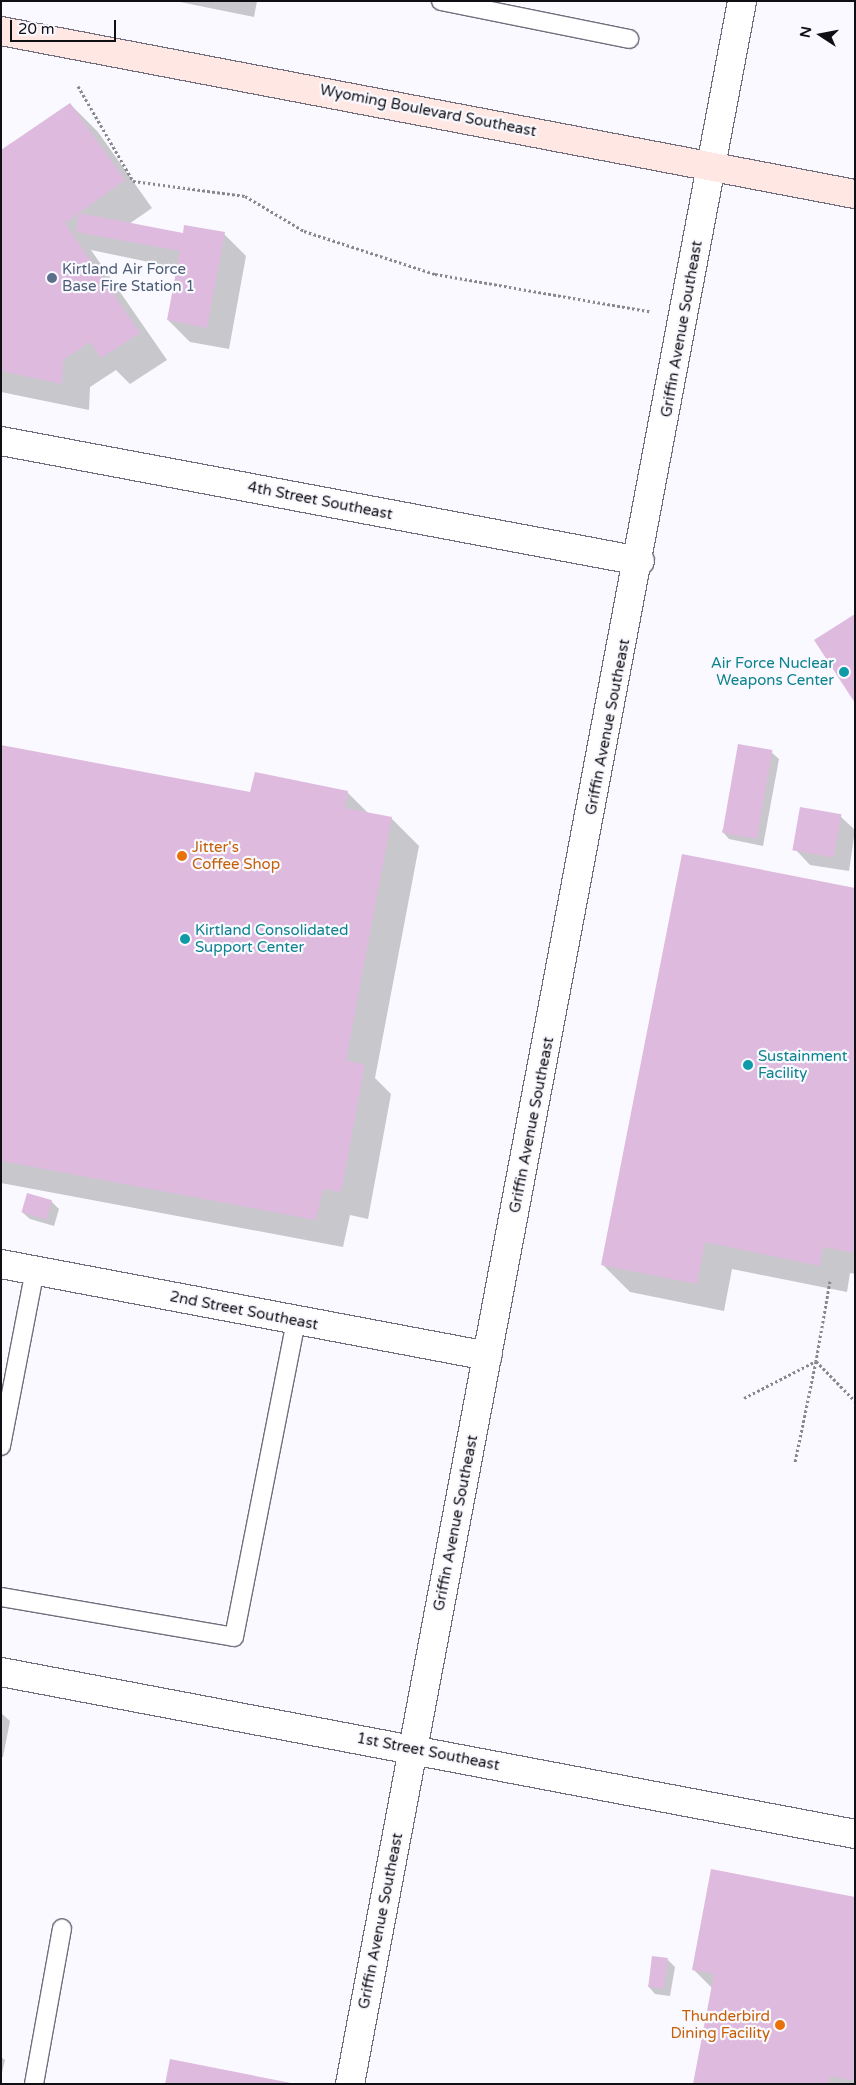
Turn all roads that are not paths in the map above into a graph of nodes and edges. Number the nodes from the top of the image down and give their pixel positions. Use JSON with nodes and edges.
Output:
{"nodes":[{"id":1,"x":440,"y":1,"type":"edge"},
{"id":2,"x":742,"y":1,"type":"edge"},
{"id":3,"x":1,"y":31,"type":"edge"},
{"id":4,"x":629,"y":39,"type":"dead end"},
{"id":5,"x":711,"y":166,"type":"junction"},
{"id":6,"x":855,"y":194,"type":"edge"},
{"id":7,"x":1,"y":441,"type":"edge"},
{"id":8,"x":640,"y":561,"type":"junction"},
{"id":9,"x":1,"y":1264,"type":"edge"},
{"id":10,"x":35,"y":1270,"type":"junction"},
{"id":11,"x":296,"y":1321,"type":"junction"},
{"id":12,"x":487,"y":1356,"type":"junction"},
{"id":13,"x":1,"y":1446,"type":"edge"},
{"id":14,"x":1,"y":1597,"type":"edge"},
{"id":15,"x":1,"y":1672,"type":"edge"},
{"id":16,"x":413,"y":1750,"type":"junction"},
{"id":17,"x":855,"y":1834,"type":"edge"},
{"id":18,"x":62,"y":1929,"type":"dead end"},
{"id":19,"x":34,"y":2084,"type":"edge"},
{"id":20,"x":350,"y":2084,"type":"edge"}],
"edges":[{"from":1,"to":4,"type":"lane"},
{"from":2,"to":5,"type":"street","name":"Griffin Avenue Southeast"},
{"from":3,"to":5,"type":"main road","name":"Wyoming Boulevard Southeast"},
{"from":5,"to":6,"type":"main road","name":"Wyoming Boulevard Southeast"},
{"from":5,"to":8,"type":"street","name":"Griffin Avenue Southeast"},
{"from":7,"to":8,"type":"street","name":"4th Street Southeast"},
{"from":8,"to":12,"type":"street","name":"Griffin Avenue Southeast"},
{"from":9,"to":10,"type":"street","name":"2nd Street Southeast"},
{"from":10,"to":11,"type":"street","name":"2nd Street Southeast"},
{"from":10,"to":13,"type":"lane"},
{"from":11,"to":12,"type":"street","name":"2nd Street Southeast"},
{"from":11,"to":14,"type":"lane"},
{"from":12,"to":16,"type":"street","name":"Griffin Avenue Southeast"},
{"from":15,"to":16,"type":"street","name":"1st Street Southeast"},
{"from":16,"to":17,"type":"street","name":"1st Street Southeast"},
{"from":16,"to":20,"type":"street","name":"Griffin Avenue Southeast"},
{"from":18,"to":19,"type":"lane"}]}
